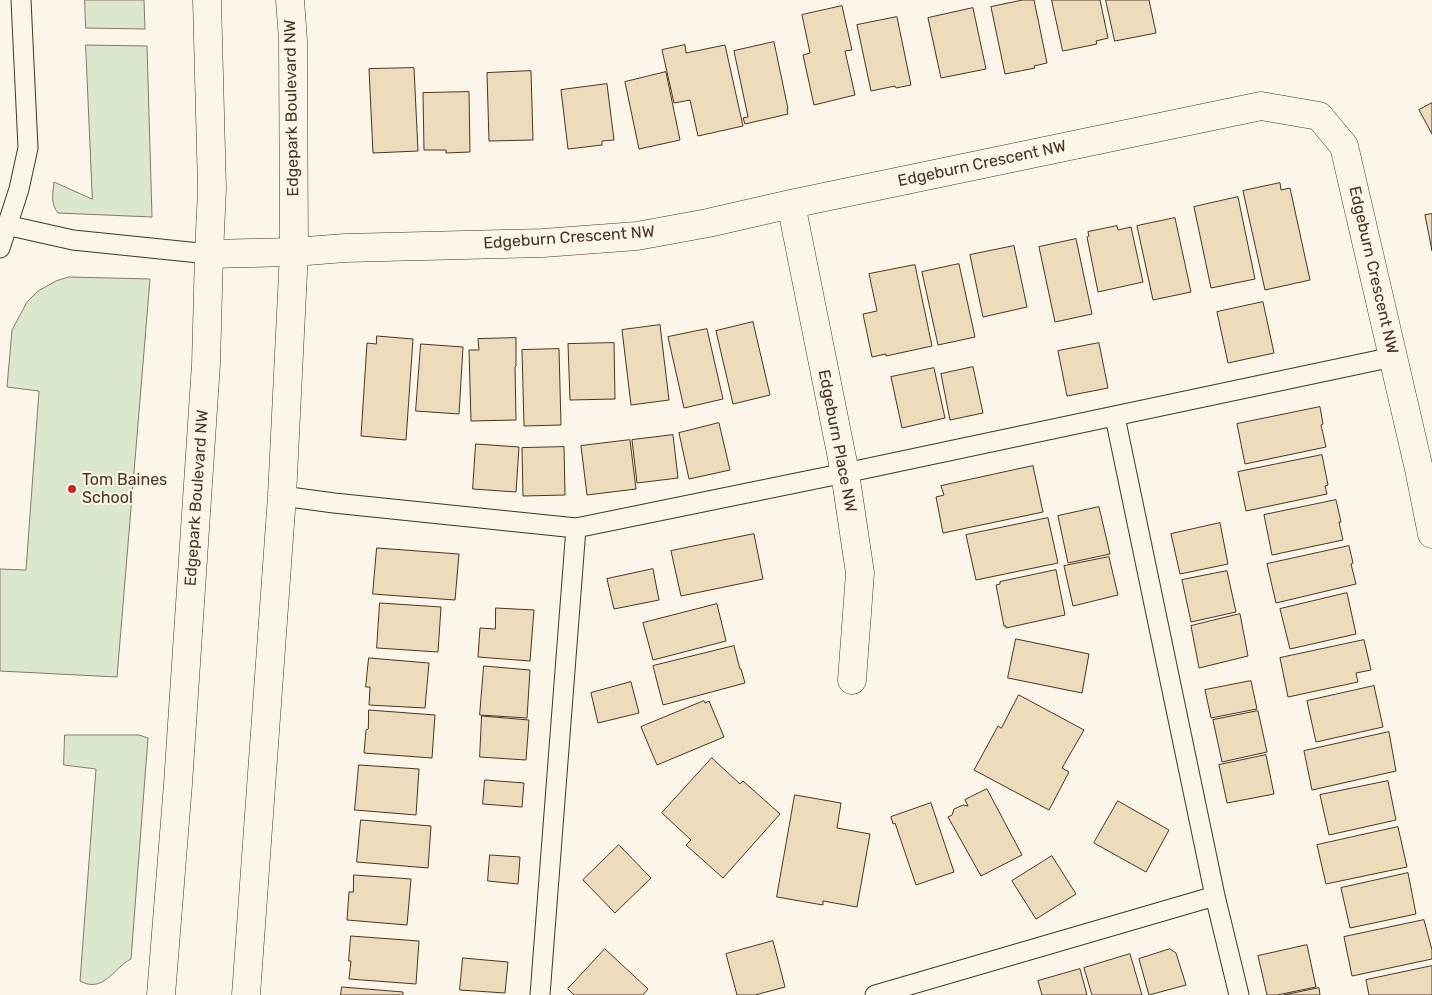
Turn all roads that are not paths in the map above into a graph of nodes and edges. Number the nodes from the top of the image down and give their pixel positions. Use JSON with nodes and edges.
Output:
{"nodes":[{"id":1,"x":22,"y":0,"type":"edge"},
{"id":2,"x":207,"y":0,"type":"edge"},
{"id":3,"x":290,"y":0,"type":"edge"},
{"id":4,"x":791,"y":204,"type":"junction"},
{"id":5,"x":6,"y":225,"type":"junction"},
{"id":6,"x":0,"y":248,"type":"edge"},
{"id":7,"x":294,"y":252,"type":"junction"},
{"id":8,"x":208,"y":254,"type":"junction"},
{"id":9,"x":1393,"y":357,"type":"junction"},
{"id":10,"x":1115,"y":417,"type":"junction"},
{"id":11,"x":1425,"y":467,"type":"edge"},
{"id":12,"x":845,"y":474,"type":"junction"},
{"id":13,"x":282,"y":496,"type":"junction"},
{"id":14,"x":576,"y":528,"type":"junction"},
{"id":15,"x":1432,"y":534,"type":"edge"},
{"id":16,"x":852,"y":680,"type":"dead end"},
{"id":17,"x":1215,"y":896,"type":"junction"},
{"id":18,"x":161,"y":995,"type":"edge"},
{"id":19,"x":246,"y":995,"type":"edge"},
{"id":20,"x":540,"y":995,"type":"edge"},
{"id":21,"x":875,"y":995,"type":"edge"},
{"id":22,"x":1239,"y":995,"type":"edge"}],
"edges":[{"from":1,"to":5,"type":"lane"},
{"from":2,"to":8,"type":"street","name":"Edgepark Boulevard NW"},
{"from":3,"to":7,"type":"street","name":"Edgepark Boulevard NW"},
{"from":4,"to":7,"type":"street","name":"Edgeburn Crescent NW"},
{"from":4,"to":9,"type":"street","name":"Edgeburn Crescent NW"},
{"from":4,"to":12,"type":"street","name":"Edgeburn Place NW"},
{"from":5,"to":6,"type":"lane"},
{"from":5,"to":8,"type":"lane"},
{"from":7,"to":8,"type":"street","name":"Edgeburn Crescent NW"},
{"from":7,"to":13,"type":"street","name":"Edgepark Boulevard NW"},
{"from":8,"to":18,"type":"street","name":"Edgepark Boulevard NW"},
{"from":9,"to":10,"type":"lane"},
{"from":9,"to":11,"type":"street","name":"Edgeburn Crescent NW"},
{"from":10,"to":12,"type":"lane"},
{"from":10,"to":17,"type":"lane"},
{"from":11,"to":15,"type":"street","name":"Edgeburn Crescent NW"},
{"from":12,"to":14,"type":"lane"},
{"from":12,"to":16,"type":"street","name":"Edgeburn Place NW"},
{"from":13,"to":14,"type":"lane"},
{"from":13,"to":19,"type":"street","name":"Edgepark Boulevard NW"},
{"from":14,"to":20,"type":"lane"},
{"from":17,"to":21,"type":"lane"},
{"from":17,"to":22,"type":"lane"}]}
